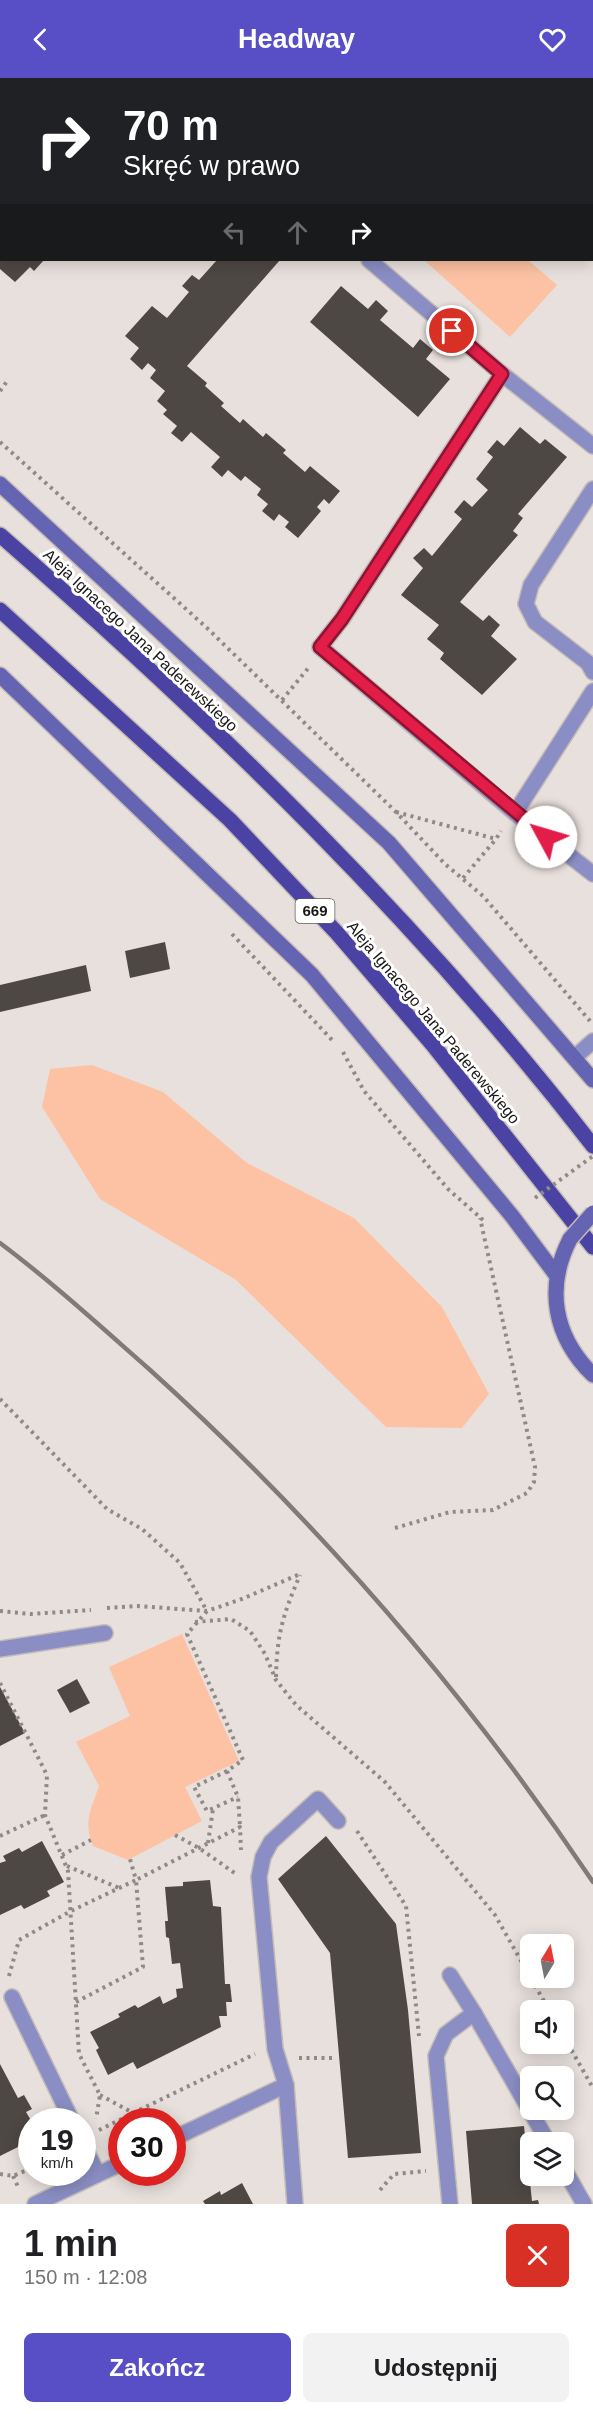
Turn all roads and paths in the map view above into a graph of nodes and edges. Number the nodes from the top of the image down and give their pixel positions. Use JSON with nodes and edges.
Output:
{"nodes":[{"id":1,"x":370,"y":261,"type":"edge"},
{"id":2,"x":502,"y":374,"type":"junction"},
{"id":3,"x":8,"y":380,"type":"dead end"},
{"id":4,"x":0,"y":391,"type":"edge"},
{"id":5,"x":0,"y":442,"type":"edge"},
{"id":6,"x":593,"y":446,"type":"edge"},
{"id":7,"x":0,"y":484,"type":"edge"},
{"id":8,"x":593,"y":489,"type":"edge"},
{"id":9,"x":0,"y":535,"type":"edge"},
{"id":10,"x":0,"y":610,"type":"edge"},
{"id":11,"x":322,"y":648,"type":"junction"},
{"id":12,"x":593,"y":672,"type":"edge"},
{"id":13,"x":0,"y":675,"type":"edge"},
{"id":14,"x":593,"y":691,"type":"edge"},
{"id":15,"x":282,"y":700,"type":"junction"},
{"id":16,"x":396,"y":812,"type":"junction"},
{"id":17,"x":515,"y":813,"type":"junction"},
{"id":18,"x":496,"y":839,"type":"junction"},
{"id":19,"x":593,"y":874,"type":"edge"},
{"id":20,"x":463,"y":878,"type":"junction"},
{"id":21,"x":228,"y":929,"type":"dead end"},
{"id":22,"x":593,"y":1024,"type":"edge"},
{"id":23,"x":593,"y":1041,"type":"edge"},
{"id":24,"x":335,"y":1042,"type":"dead end"},
{"id":25,"x":343,"y":1050,"type":"dead end"},
{"id":26,"x":575,"y":1057,"type":"junction"},
{"id":27,"x":593,"y":1080,"type":"edge"},
{"id":28,"x":593,"y":1146,"type":"edge"},
{"id":29,"x":593,"y":1156,"type":"edge"},
{"id":30,"x":593,"y":1213,"type":"edge"},
{"id":31,"x":512,"y":1216,"type":"junction"},
{"id":32,"x":480,"y":1218,"type":"junction"},
{"id":33,"x":593,"y":1248,"type":"edge"},
{"id":34,"x":557,"y":1276,"type":"junction"},
{"id":35,"x":593,"y":1375,"type":"edge"},
{"id":36,"x":0,"y":1399,"type":"edge"},
{"id":37,"x":395,"y":1528,"type":"dead end"},
{"id":38,"x":0,"y":1611,"type":"edge"},
{"id":39,"x":207,"y":1611,"type":"junction"},
{"id":40,"x":195,"y":1623,"type":"junction"},
{"id":41,"x":105,"y":1633,"type":"dead end"},
{"id":42,"x":0,"y":1649,"type":"edge"},
{"id":43,"x":276,"y":1680,"type":"junction"},
{"id":44,"x":0,"y":1683,"type":"edge"},
{"id":45,"x":227,"y":1771,"type":"junction"},
{"id":46,"x":238,"y":1797,"type":"junction"},
{"id":47,"x":213,"y":1809,"type":"junction"},
{"id":48,"x":45,"y":1815,"type":"junction"},
{"id":49,"x":338,"y":1821,"type":"joint"},
{"id":50,"x":240,"y":1827,"type":"junction"},
{"id":51,"x":175,"y":1835,"type":"dead end"},
{"id":52,"x":0,"y":1836,"type":"edge"},
{"id":53,"x":91,"y":1840,"type":"dead end"},
{"id":54,"x":208,"y":1844,"type":"junction"},
{"id":55,"x":199,"y":1848,"type":"junction"},
{"id":56,"x":62,"y":1855,"type":"junction"},
{"id":57,"x":241,"y":1858,"type":"dead end"},
{"id":58,"x":130,"y":1859,"type":"dead end"},
{"id":59,"x":66,"y":1865,"type":"junction"},
{"id":60,"x":242,"y":1868,"type":"dead end"},
{"id":61,"x":136,"y":1880,"type":"junction"},
{"id":62,"x":119,"y":1888,"type":"junction"},
{"id":63,"x":71,"y":1911,"type":"junction"},
{"id":64,"x":450,"y":1975,"type":"dead end"},
{"id":65,"x":12,"y":1997,"type":"joint"},
{"id":66,"x":543,"y":2000,"type":"edge"},
{"id":67,"x":76,"y":2002,"type":"junction"},
{"id":68,"x":474,"y":2013,"type":"junction"},
{"id":69,"x":420,"y":2044,"type":"dead end"},
{"id":70,"x":260,"y":2051,"type":"dead end"},
{"id":71,"x":574,"y":2054,"type":"edge"},
{"id":72,"x":278,"y":2058,"type":"junction"},
{"id":73,"x":333,"y":2058,"type":"dead end"},
{"id":74,"x":286,"y":2085,"type":"junction"},
{"id":75,"x":593,"y":2088,"type":"edge"},
{"id":76,"x":100,"y":2095,"type":"junction"},
{"id":77,"x":66,"y":2108,"type":"edge"},
{"id":78,"x":124,"y":2108,"type":"edge"},
{"id":79,"x":143,"y":2108,"type":"edge"},
{"id":80,"x":108,"y":2126,"type":"edge"},
{"id":81,"x":186,"y":2132,"type":"edge"},
{"id":82,"x":542,"y":2132,"type":"edge"},
{"id":83,"x":108,"y":2169,"type":"edge"},
{"id":84,"x":96,"y":2170,"type":"edge"},
{"id":85,"x":426,"y":2171,"type":"dead end"},
{"id":86,"x":0,"y":2174,"type":"edge"},
{"id":87,"x":18,"y":2174,"type":"edge"},
{"id":88,"x":98,"y":2174,"type":"junction"},
{"id":89,"x":574,"y":2186,"type":"edge"},
{"id":90,"x":380,"y":2190,"type":"dead end"},
{"id":91,"x":35,"y":2204,"type":"edge"},
{"id":92,"x":295,"y":2204,"type":"edge"},
{"id":93,"x":450,"y":2204,"type":"edge"},
{"id":94,"x":584,"y":2204,"type":"edge"}],
"edges":[{"from":1,"to":2,"type":"street"},
{"from":2,"to":6,"type":"street"},
{"from":2,"to":11,"type":"street"},
{"from":3,"to":4,"type":"path"},
{"from":5,"to":15,"type":"path"},
{"from":7,"to":26,"type":"street"},
{"from":8,"to":12,"type":"street"},
{"from":9,"to":28,"type":"main road","name":"Aleja Ignacego Jana Paderewskiego"},
{"from":10,"to":33,"type":"main road","name":"Aleja Ignacego Jana Paderewskiego","number":"669"},
{"from":11,"to":15,"type":"path"},
{"from":11,"to":17,"type":"street"},
{"from":13,"to":31,"type":"street"},
{"from":14,"to":17,"type":"street"},
{"from":15,"to":16,"type":"path"},
{"from":16,"to":18,"type":"path"},
{"from":16,"to":20,"type":"path"},
{"from":17,"to":18,"type":"path"},
{"from":17,"to":19,"type":"street"},
{"from":18,"to":20,"type":"path"},
{"from":20,"to":22,"type":"path"},
{"from":21,"to":24,"type":"path"},
{"from":23,"to":26,"type":"street"},
{"from":25,"to":32,"type":"path"},
{"from":26,"to":27,"type":"street"},
{"from":29,"to":31,"type":"path","bridge":true},
{"from":30,"to":34,"type":"street","bridge":true},
{"from":31,"to":32,"type":"path"},
{"from":31,"to":34,"type":"street"},
{"from":32,"to":37,"type":"path"},
{"from":34,"to":35,"type":"street"},
{"from":36,"to":39,"type":"path"},
{"from":38,"to":39,"type":"path"},
{"from":39,"to":40,"type":"path"},
{"from":39,"to":43,"type":"path"},
{"from":40,"to":43,"type":"path"},
{"from":40,"to":45,"type":"path"},
{"from":41,"to":42,"type":"street"},
{"from":43,"to":66,"type":"path"},
{"from":44,"to":48,"type":"path"},
{"from":45,"to":46,"type":"path"},
{"from":45,"to":47,"type":"path"},
{"from":46,"to":47,"type":"path"},
{"from":46,"to":50,"type":"path"},
{"from":47,"to":54,"type":"path"},
{"from":48,"to":52,"type":"path"},
{"from":48,"to":56,"type":"path"},
{"from":49,"to":69,"type":"path"},
{"from":49,"to":72,"type":"street"},
{"from":50,"to":54,"type":"path"},
{"from":50,"to":57,"type":"path"},
{"from":51,"to":55,"type":"path"},
{"from":53,"to":56,"type":"path"},
{"from":54,"to":55,"type":"path"},
{"from":55,"to":60,"type":"path"},
{"from":55,"to":61,"type":"path"},
{"from":56,"to":59,"type":"path"},
{"from":58,"to":61,"type":"path"},
{"from":59,"to":62,"type":"path"},
{"from":59,"to":63,"type":"path"},
{"from":61,"to":62,"type":"path"},
{"from":61,"to":67,"type":"path"},
{"from":62,"to":63,"type":"path"},
{"from":63,"to":65,"type":"path"},
{"from":63,"to":67,"type":"path"},
{"from":64,"to":68,"type":"street"},
{"from":65,"to":77,"type":"street"},
{"from":67,"to":76,"type":"path"},
{"from":68,"to":82,"type":"street"},
{"from":68,"to":93,"type":"street"},
{"from":70,"to":79,"type":"path"},
{"from":71,"to":75,"type":"path"},
{"from":72,"to":73,"type":"path"},
{"from":72,"to":74,"type":"street"},
{"from":74,"to":81,"type":"street"},
{"from":74,"to":92,"type":"street"},
{"from":76,"to":78,"type":"path"},
{"from":76,"to":80,"type":"path"},
{"from":83,"to":88,"type":"street"},
{"from":84,"to":88,"type":"street"},
{"from":85,"to":90,"type":"path"},
{"from":86,"to":87,"type":"path"},
{"from":88,"to":91,"type":"street"},
{"from":89,"to":94,"type":"street"}]}
